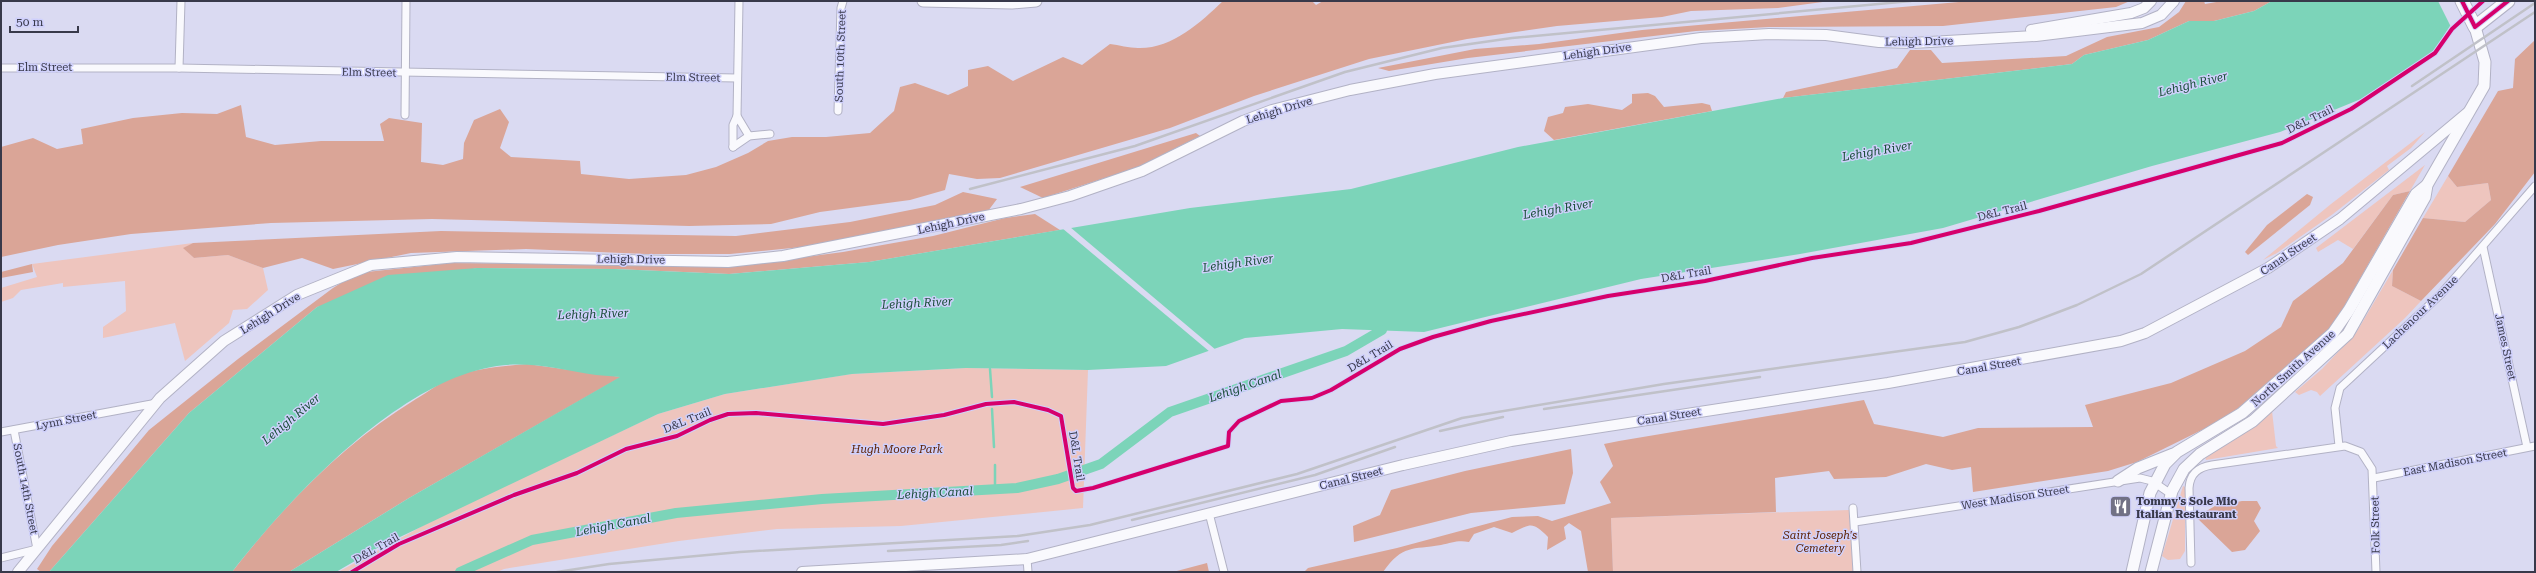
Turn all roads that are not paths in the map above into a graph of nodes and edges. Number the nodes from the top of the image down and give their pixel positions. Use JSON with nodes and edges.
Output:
{"nodes":[{"id":1,"x":181,"y":1,"type":"edge"},
{"id":2,"x":406,"y":1,"type":"edge"},
{"id":3,"x":739,"y":1,"type":"edge"},
{"id":4,"x":843,"y":1,"type":"edge"},
{"id":5,"x":922,"y":1,"type":"edge"},
{"id":6,"x":1036,"y":1,"type":"edge"},
{"id":7,"x":2151,"y":1,"type":"edge"},
{"id":8,"x":2174,"y":1,"type":"edge"},
{"id":9,"x":2462,"y":1,"type":"edge"},
{"id":10,"x":2508,"y":1,"type":"edge"},
{"id":11,"x":1012,"y":2,"type":"edge"},
{"id":12,"x":2473,"y":23,"type":"junction"},
{"id":13,"x":1984,"y":38,"type":"junction"},
{"id":14,"x":1,"y":68,"type":"edge"},
{"id":15,"x":179,"y":68,"type":"junction"},
{"id":16,"x":405,"y":72,"type":"junction"},
{"id":17,"x":737,"y":78,"type":"junction"},
{"id":18,"x":2473,"y":108,"type":"junction"},
{"id":19,"x":838,"y":111,"type":"dead end"},
{"id":20,"x":405,"y":115,"type":"dead end"},
{"id":21,"x":737,"y":116,"type":"junction"},
{"id":22,"x":770,"y":134,"type":"dead end"},
{"id":23,"x":749,"y":136,"type":"junction"},
{"id":24,"x":2427,"y":185,"type":"junction"},
{"id":25,"x":2535,"y":186,"type":"edge"},
{"id":26,"x":2484,"y":247,"type":"junction"},
{"id":27,"x":157,"y":403,"type":"junction"},
{"id":28,"x":14,"y":430,"type":"junction"},
{"id":29,"x":1,"y":432,"type":"edge"},
{"id":30,"x":2339,"y":446,"type":"junction"},
{"id":31,"x":2535,"y":446,"type":"edge"},
{"id":32,"x":2527,"y":448,"type":"junction"},
{"id":33,"x":2177,"y":452,"type":"junction"},
{"id":34,"x":2374,"y":478,"type":"junction"},
{"id":35,"x":2118,"y":481,"type":"junction"},
{"id":36,"x":2155,"y":482,"type":"junction"},
{"id":37,"x":2171,"y":494,"type":"junction"},
{"id":38,"x":1853,"y":508,"type":"dead end"},
{"id":39,"x":1209,"y":513,"type":"junction"},
{"id":40,"x":1855,"y":522,"type":"junction"},
{"id":41,"x":37,"y":549,"type":"junction"},
{"id":42,"x":1,"y":558,"type":"edge"},
{"id":43,"x":1027,"y":559,"type":"junction"},
{"id":44,"x":2191,"y":563,"type":"dead end"},
{"id":45,"x":853,"y":571,"type":"edge"},
{"id":46,"x":18,"y":572,"type":"edge"},
{"id":47,"x":802,"y":572,"type":"edge"},
{"id":48,"x":1028,"y":572,"type":"edge"},
{"id":49,"x":1224,"y":572,"type":"edge"},
{"id":50,"x":1857,"y":572,"type":"edge"},
{"id":51,"x":2132,"y":572,"type":"edge"},
{"id":52,"x":2151,"y":572,"type":"edge"},
{"id":53,"x":2376,"y":572,"type":"edge"}],
"edges":[{"from":1,"to":15,"type":"street"},
{"from":2,"to":16,"type":"street"},
{"from":3,"to":17,"type":"street"},
{"from":4,"to":19,"type":"street","name":"South 10th Street"},
{"from":5,"to":11,"type":"main road"},
{"from":6,"to":11,"type":"main road"},
{"from":7,"to":13,"type":"street","name":"Lehigh Drive"},
{"from":8,"to":13,"type":"street","name":"Lehigh Drive"},
{"from":9,"to":12,"type":"highway"},
{"from":10,"to":12,"type":"highway"},
{"from":12,"to":18,"type":"main road","name":"North Smith Avenue"},
{"from":13,"to":27,"type":"street","name":"Lehigh Drive"},
{"from":14,"to":15,"type":"street","name":"Elm Street"},
{"from":15,"to":16,"type":"street","name":"Elm Street"},
{"from":16,"to":17,"type":"street","name":"Elm Street"},
{"from":16,"to":20,"type":"street"},
{"from":17,"to":21,"type":"street"},
{"from":18,"to":24,"type":"main road","name":"North Smith Avenue"},
{"from":18,"to":39,"type":"street","name":"Canal Street"},
{"from":21,"to":23,"type":"street"},
{"from":21,"to":23,"type":"street"},
{"from":22,"to":23,"type":"street"},
{"from":24,"to":33,"type":"main road","name":"North Smith Avenue"},
{"from":24,"to":37,"type":"main road","name":"North Smith Avenue"},
{"from":25,"to":26,"type":"street","name":"Lachenour Avenue"},
{"from":26,"to":30,"type":"street","name":"Lachenour Avenue"},
{"from":26,"to":32,"type":"street","name":"James Street"},
{"from":27,"to":28,"type":"street","name":"Lynn Street"},
{"from":27,"to":41,"type":"street","name":"Lehigh Drive"},
{"from":28,"to":29,"type":"street","name":"Lynn Street"},
{"from":28,"to":41,"type":"street","name":"South 14th Street"},
{"from":30,"to":34,"type":"street"},
{"from":30,"to":44,"type":"street"},
{"from":31,"to":32,"type":"street","name":"East Madison Street"},
{"from":32,"to":34,"type":"street","name":"East Madison Street"},
{"from":33,"to":35,"type":"main road"},
{"from":33,"to":36,"type":"main road","name":"North Smith Avenue"},
{"from":34,"to":53,"type":"street","name":"Folk Street"},
{"from":35,"to":36,"type":"street","name":"West Madison Street"},
{"from":35,"to":40,"type":"street","name":"West Madison Street"},
{"from":36,"to":37,"type":"street","name":"West Madison Street"},
{"from":36,"to":51,"type":"main road","name":"North Smith Avenue"},
{"from":37,"to":52,"type":"main road","name":"North Smith Avenue"},
{"from":38,"to":40,"type":"street"},
{"from":39,"to":43,"type":"street","name":"Canal Street"},
{"from":39,"to":49,"type":"street"},
{"from":40,"to":50,"type":"street"},
{"from":41,"to":42,"type":"street"},
{"from":41,"to":46,"type":"street","name":"Lehigh Drive"},
{"from":43,"to":45,"type":"street","name":"Canal Street"},
{"from":43,"to":48,"type":"street"},
{"from":45,"to":47,"type":"street","name":"Canal Street"}]}
